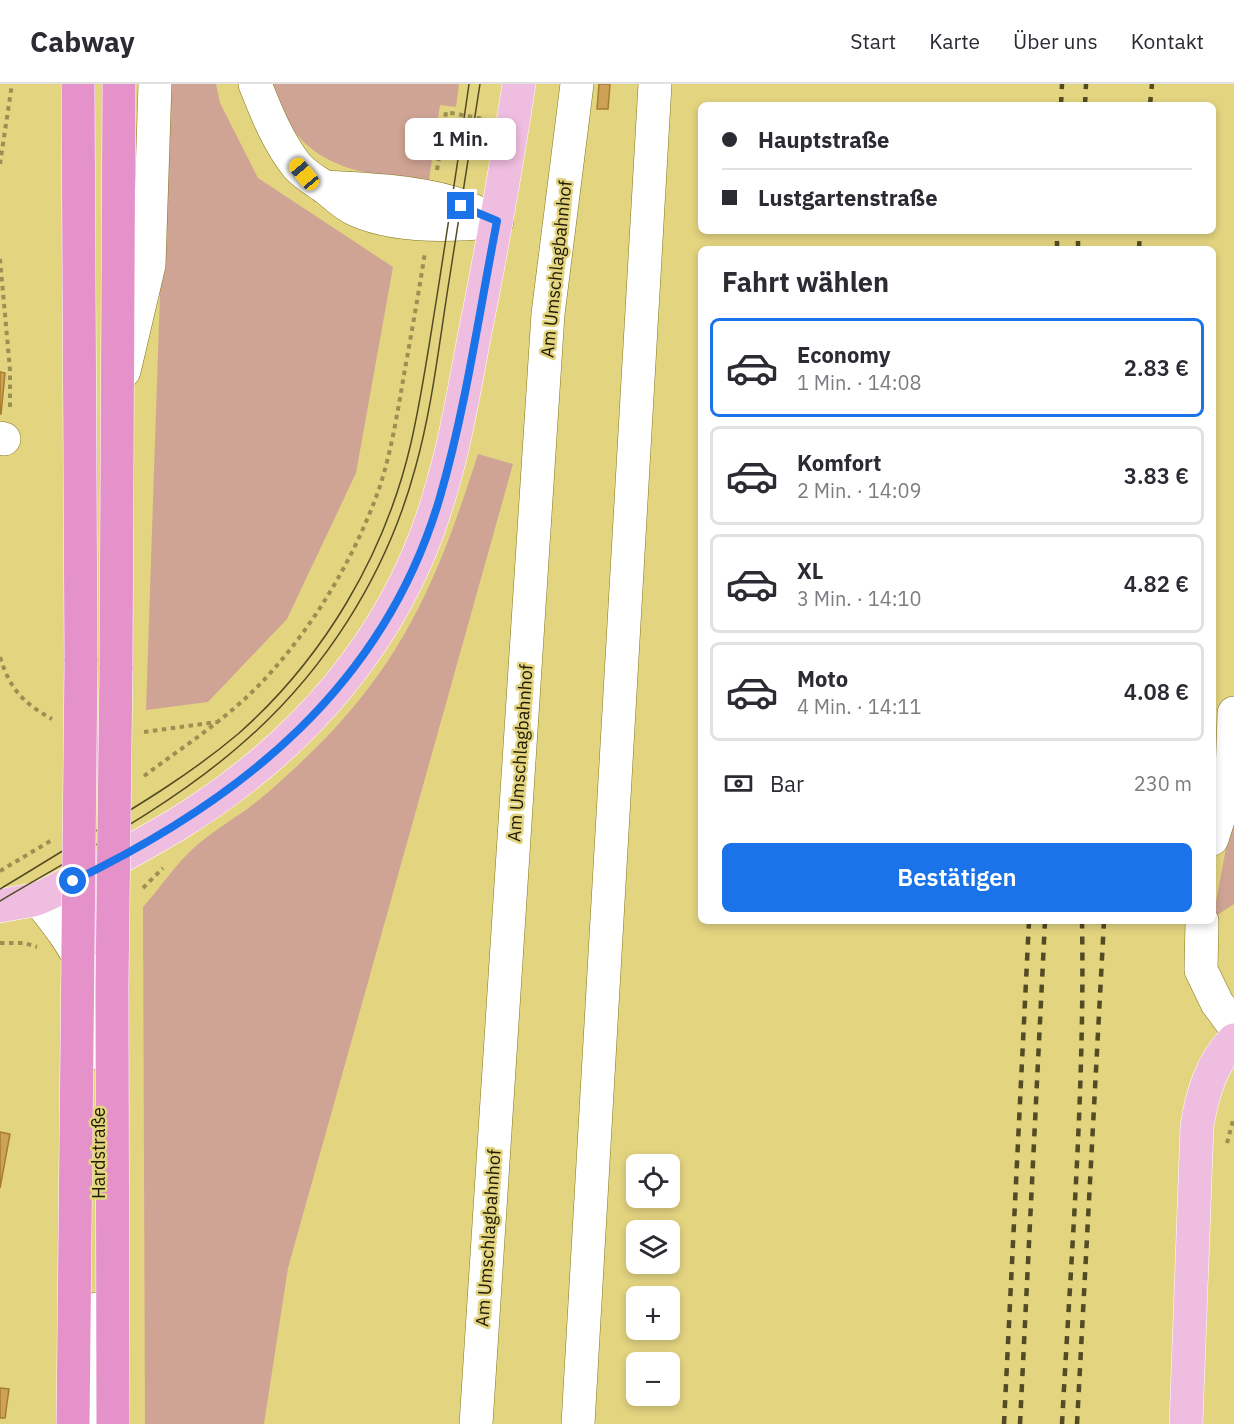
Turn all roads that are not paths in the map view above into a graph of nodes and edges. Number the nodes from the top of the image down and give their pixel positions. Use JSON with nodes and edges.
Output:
{"nodes":[{"id":1,"x":119,"y":84,"type":"edge"},
{"id":2,"x":155,"y":84,"type":"edge"},
{"id":3,"x":255,"y":84,"type":"edge"},
{"id":4,"x":519,"y":84,"type":"edge"},
{"id":5,"x":577,"y":84,"type":"edge"},
{"id":6,"x":655,"y":84,"type":"edge"},
{"id":7,"x":78,"y":92,"type":"edge"},
{"id":8,"x":324,"y":187,"type":"junction"},
{"id":9,"x":497,"y":221,"type":"junction"},
{"id":10,"x":118,"y":396,"type":"junction"},
{"id":11,"x":1234,"y":713,"type":"edge"},
{"id":12,"x":1216,"y":826,"type":"edge"},
{"id":13,"x":37,"y":898,"type":"junction"},
{"id":14,"x":0,"y":906,"type":"edge"},
{"id":15,"x":1202,"y":924,"type":"edge"},
{"id":16,"x":12,"y":933,"type":"edge"},
{"id":17,"x":1234,"y":1026,"type":"edge"},
{"id":18,"x":1234,"y":1040,"type":"edge"},
{"id":19,"x":73,"y":1424,"type":"edge"},
{"id":20,"x":96,"y":1424,"type":"edge"},
{"id":21,"x":112,"y":1424,"type":"edge"},
{"id":22,"x":476,"y":1424,"type":"edge"},
{"id":23,"x":578,"y":1424,"type":"edge"},
{"id":24,"x":1186,"y":1424,"type":"edge"}],
"edges":[{"from":1,"to":10,"type":"highway"},
{"from":2,"to":10,"type":"street"},
{"from":3,"to":8,"type":"street"},
{"from":4,"to":9,"type":"main road"},
{"from":5,"to":22,"type":"street","name":"Am Umschlagbahnhof"},
{"from":6,"to":23,"type":"street"},
{"from":7,"to":19,"type":"highway","bridge":true},
{"from":8,"to":9,"type":"street"},
{"from":8,"to":9,"type":"street"},
{"from":9,"to":13,"type":"main road"},
{"from":10,"to":21,"type":"highway","bridge":true},
{"from":11,"to":12,"type":"street"},
{"from":13,"to":14,"type":"main road"},
{"from":13,"to":16,"type":"main road"},
{"from":13,"to":20,"type":"street","name":"Hardstraße"},
{"from":15,"to":17,"type":"street"},
{"from":18,"to":24,"type":"main road"}]}
